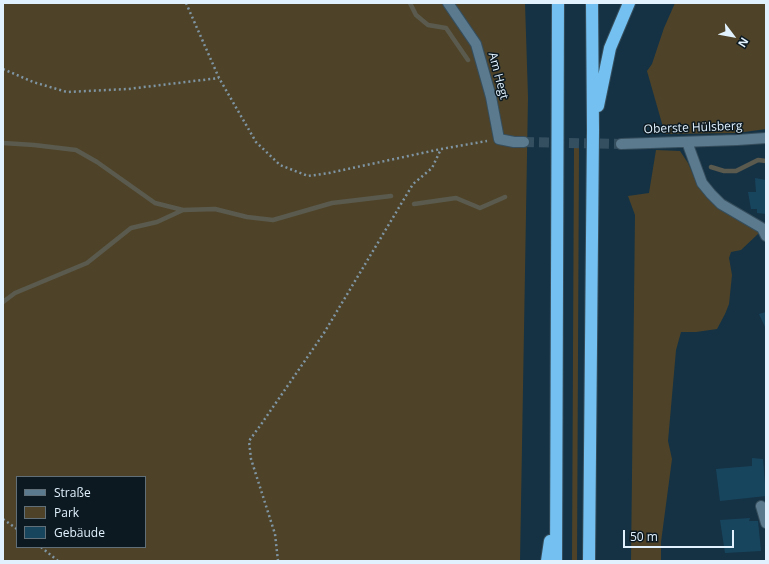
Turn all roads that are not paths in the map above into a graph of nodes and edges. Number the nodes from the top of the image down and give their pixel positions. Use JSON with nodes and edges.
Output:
{"nodes":[{"id":1,"x":448,"y":3,"type":"edge"},
{"id":2,"x":558,"y":3,"type":"edge"},
{"id":3,"x":592,"y":3,"type":"edge"},
{"id":4,"x":629,"y":3,"type":"edge"},
{"id":5,"x":593,"y":130,"type":"junction"},
{"id":6,"x":766,"y":138,"type":"edge"},
{"id":7,"x":524,"y":142,"type":"tunnel mouth"},
{"id":8,"x":687,"y":142,"type":"junction"},
{"id":9,"x":622,"y":144,"type":"tunnel mouth"},
{"id":10,"x":766,"y":236,"type":"edge"},
{"id":11,"x":557,"y":494,"type":"junction"},
{"id":12,"x":761,"y":506,"type":"dead end"},
{"id":13,"x":766,"y":523,"type":"edge"},
{"id":14,"x":547,"y":561,"type":"edge"},
{"id":15,"x":556,"y":561,"type":"edge"},
{"id":16,"x":589,"y":561,"type":"edge"}],
"edges":[{"from":1,"to":7,"type":"street","name":"Am Hegt"},
{"from":2,"to":11,"type":"highway"},
{"from":3,"to":5,"type":"highway"},
{"from":4,"to":5,"type":"highway"},
{"from":5,"to":16,"type":"highway"},
{"from":6,"to":8,"type":"street","name":"Oberste Hülsberg"},
{"from":8,"to":9,"type":"street","name":"Oberste Hülsberg"},
{"from":8,"to":10,"type":"street"},
{"from":11,"to":14,"type":"highway"},
{"from":11,"to":15,"type":"highway"},
{"from":12,"to":13,"type":"street"}]}
